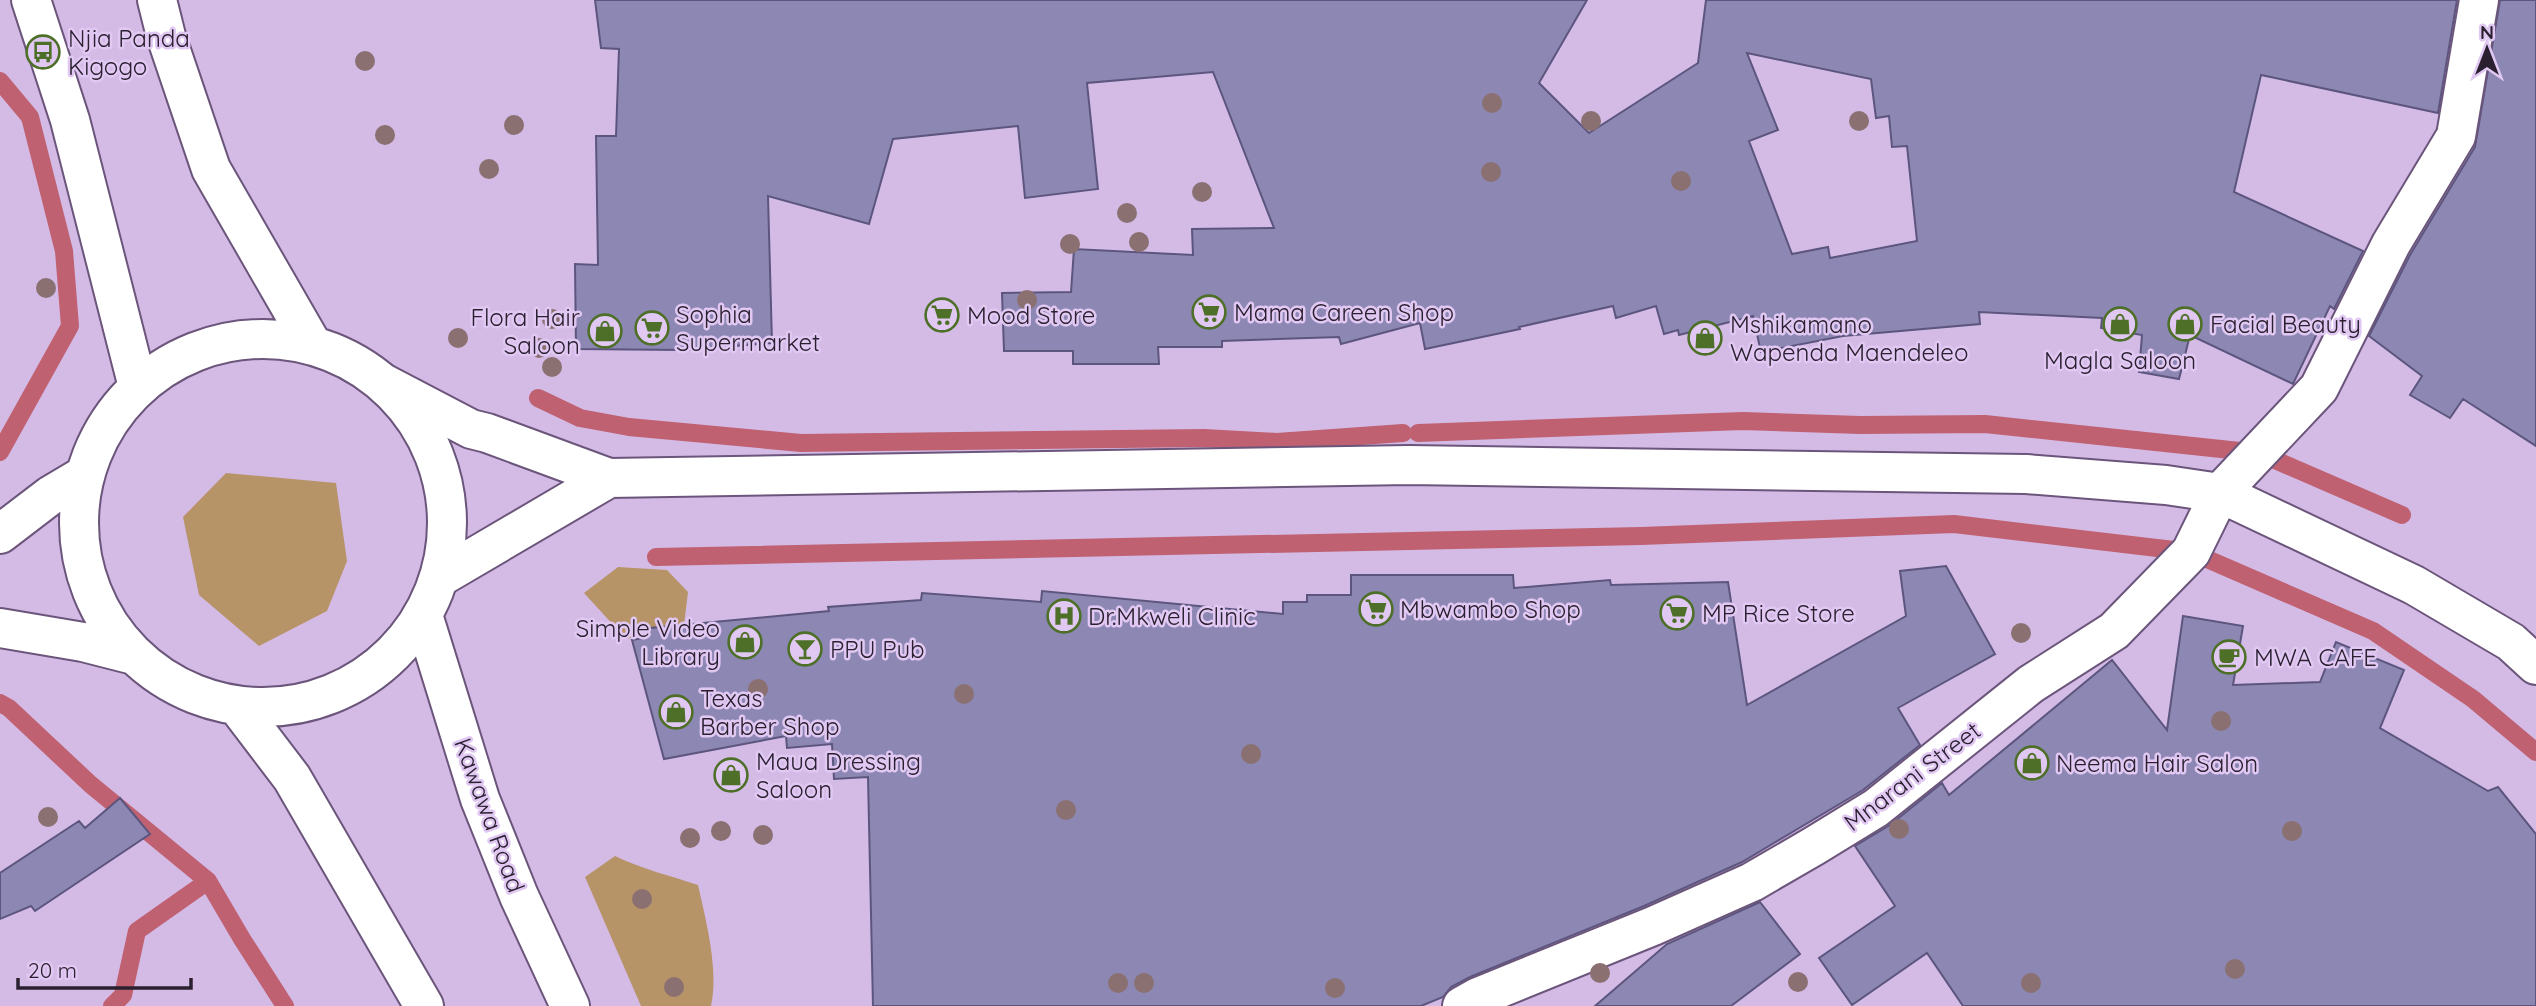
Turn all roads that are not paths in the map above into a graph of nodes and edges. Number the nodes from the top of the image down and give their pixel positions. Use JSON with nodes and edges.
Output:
{"nodes":[{"id":1,"x":31,"y":0,"type":"edge"},
{"id":2,"x":158,"y":0,"type":"edge"},
{"id":3,"x":2479,"y":0,"type":"edge"},
{"id":4,"x":313,"y":346,"type":"junction"},
{"id":5,"x":385,"y":384,"type":"junction"},
{"id":6,"x":138,"y":387,"type":"junction"},
{"id":7,"x":83,"y":477,"type":"junction"},
{"id":8,"x":609,"y":478,"type":"junction"},
{"id":9,"x":2220,"y":493,"type":"junction"},
{"id":10,"x":0,"y":534,"type":"edge"},
{"id":11,"x":442,"y":576,"type":"junction"},
{"id":12,"x":424,"y":618,"type":"junction"},
{"id":13,"x":0,"y":628,"type":"edge"},
{"id":14,"x":130,"y":653,"type":"junction"},
{"id":15,"x":2536,"y":665,"type":"edge"},
{"id":16,"x":238,"y":707,"type":"junction"},
{"id":17,"x":424,"y":1006,"type":"edge"},
{"id":18,"x":570,"y":1006,"type":"edge"},
{"id":19,"x":1462,"y":1006,"type":"edge"}],
"edges":[{"from":1,"to":6,"type":"street"},
{"from":2,"to":4,"type":"street"},
{"from":3,"to":9,"type":"street","name":"Mnarani Street"},
{"from":4,"to":5,"type":"street"},
{"from":4,"to":6,"type":"street"},
{"from":5,"to":8,"type":"street"},
{"from":5,"to":11,"type":"street"},
{"from":6,"to":7,"type":"street"},
{"from":7,"to":10,"type":"street"},
{"from":7,"to":14,"type":"street"},
{"from":8,"to":9,"type":"street"},
{"from":8,"to":11,"type":"street"},
{"from":9,"to":15,"type":"street"},
{"from":9,"to":19,"type":"street","name":"Mnarani Street"},
{"from":11,"to":12,"type":"street"},
{"from":12,"to":16,"type":"street"},
{"from":12,"to":18,"type":"street","name":"Kawawa Road"},
{"from":13,"to":14,"type":"street"},
{"from":14,"to":16,"type":"street"},
{"from":16,"to":17,"type":"street"}]}
